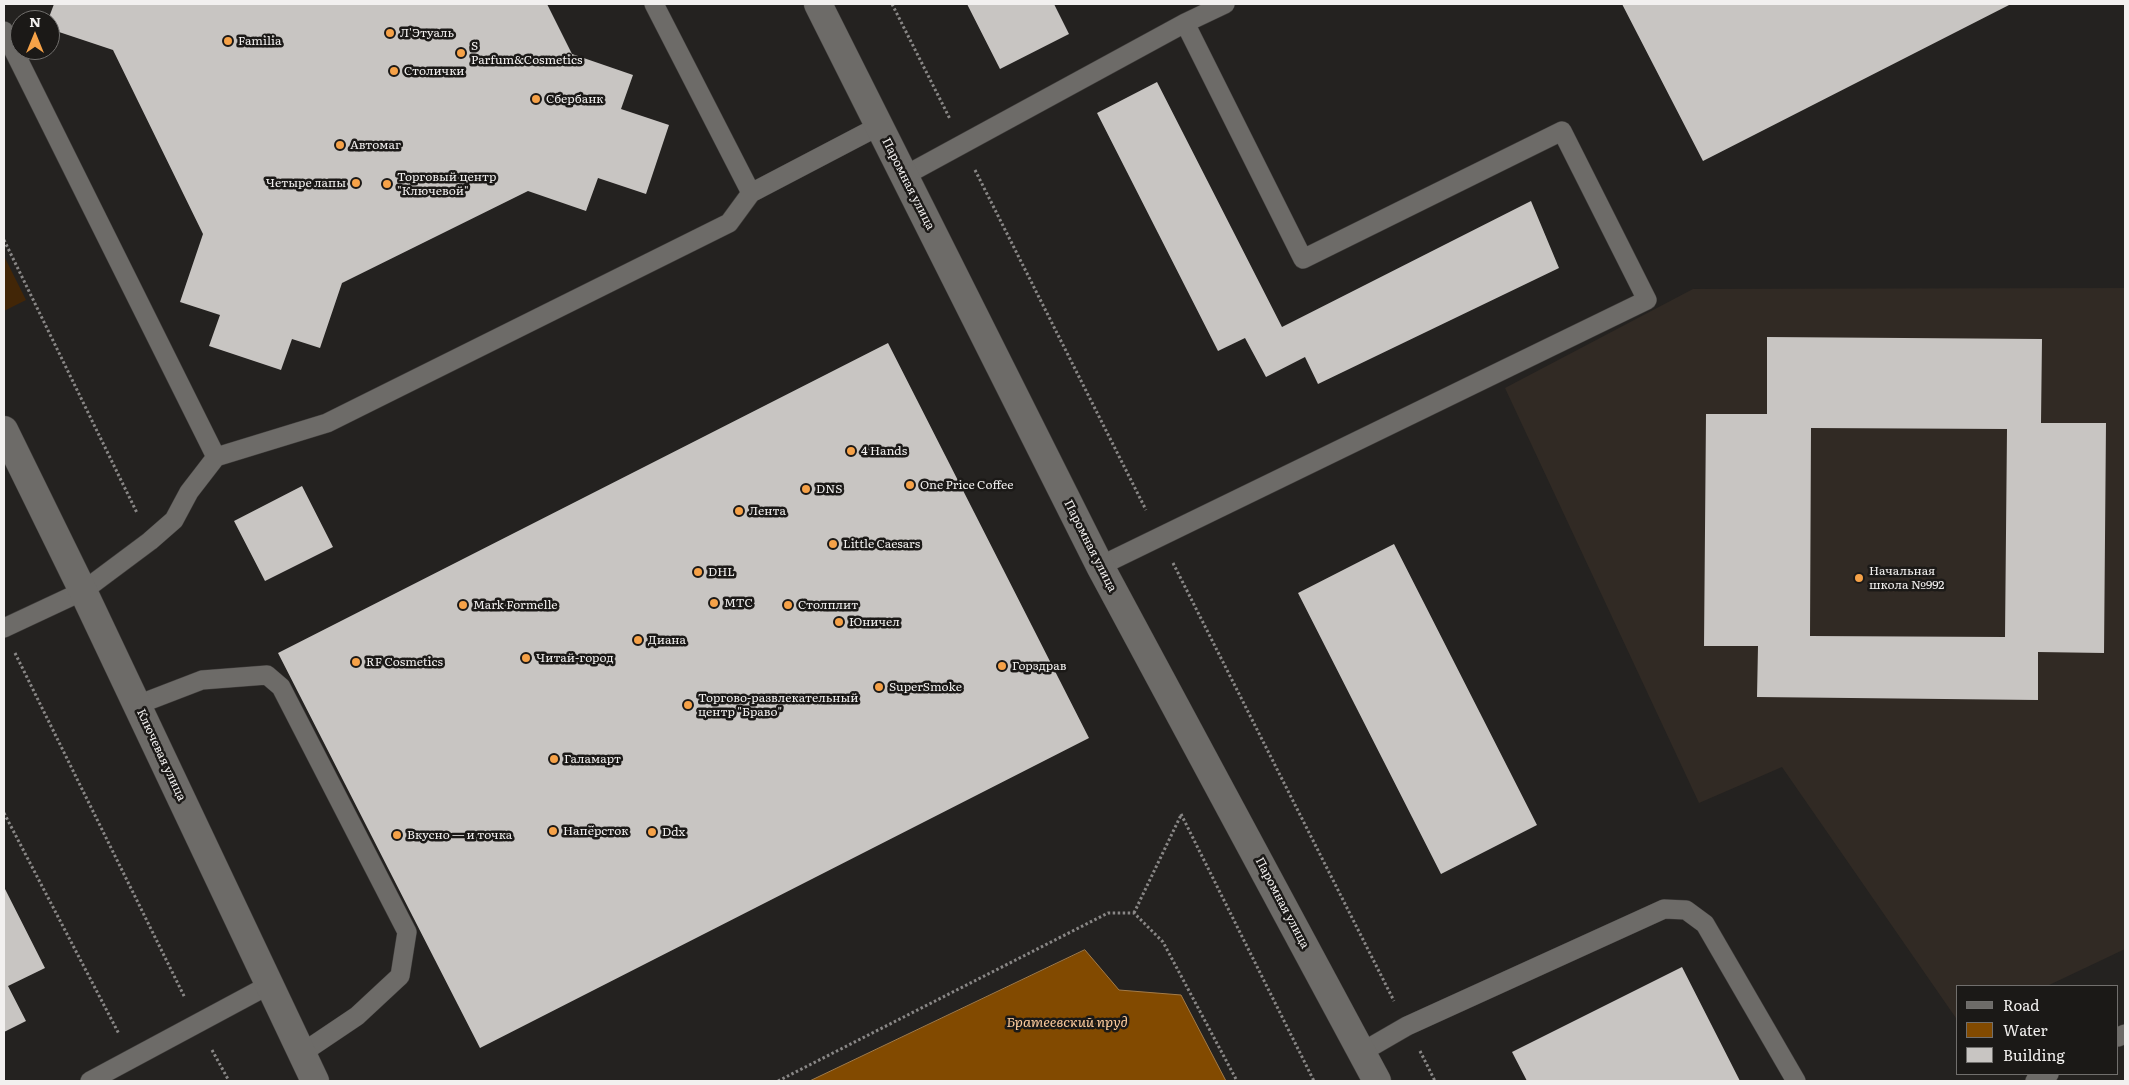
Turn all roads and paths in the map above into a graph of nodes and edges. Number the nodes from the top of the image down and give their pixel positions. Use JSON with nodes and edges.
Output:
{"nodes":[{"id":1,"x":654,"y":4,"type":"edge"},
{"id":2,"x":818,"y":4,"type":"edge"},
{"id":3,"x":1225,"y":4,"type":"edge"},
{"id":4,"x":1185,"y":23,"type":"junction"},
{"id":5,"x":4,"y":31,"type":"edge"},
{"id":6,"x":879,"y":126,"type":"junction"},
{"id":7,"x":904,"y":176,"type":"junction"},
{"id":8,"x":751,"y":193,"type":"junction"},
{"id":9,"x":4,"y":240,"type":"edge"},
{"id":10,"x":4,"y":430,"type":"edge"},
{"id":11,"x":216,"y":457,"type":"junction"},
{"id":12,"x":150,"y":541,"type":"junction"},
{"id":13,"x":1100,"y":566,"type":"junction"},
{"id":14,"x":83,"y":591,"type":"junction"},
{"id":15,"x":4,"y":628,"type":"edge"},
{"id":16,"x":12,"y":648,"type":"dead end"},
{"id":17,"x":137,"y":706,"type":"junction"},
{"id":18,"x":4,"y":813,"type":"edge"},
{"id":19,"x":1134,"y":913,"type":"junction"},
{"id":20,"x":269,"y":984,"type":"junction"},
{"id":21,"x":197,"y":1024,"type":"junction"},
{"id":22,"x":1362,"y":1052,"type":"junction"},
{"id":23,"x":302,"y":1053,"type":"junction"},
{"id":24,"x":132,"y":1059,"type":"junction"},
{"id":25,"x":2047,"y":1075,"type":"edge"},
{"id":26,"x":90,"y":1081,"type":"edge"},
{"id":27,"x":229,"y":1081,"type":"edge"},
{"id":28,"x":315,"y":1081,"type":"edge"},
{"id":29,"x":778,"y":1081,"type":"edge"},
{"id":30,"x":1237,"y":1081,"type":"edge"},
{"id":31,"x":1314,"y":1081,"type":"edge"},
{"id":32,"x":1377,"y":1081,"type":"edge"},
{"id":33,"x":1796,"y":1081,"type":"edge"},
{"id":34,"x":2034,"y":1081,"type":"edge"}],
"edges":[{"from":1,"to":8,"type":"lane"},
{"from":2,"to":6,"type":"street","name":"Паромная улица"},
{"from":3,"to":4,"type":"lane"},
{"from":4,"to":7,"type":"lane"},
{"from":4,"to":13,"type":"lane"},
{"from":5,"to":11,"type":"lane"},
{"from":6,"to":7,"type":"street","name":"Паромная улица"},
{"from":6,"to":8,"type":"lane"},
{"from":7,"to":13,"type":"street","name":"Паромная улица"},
{"from":8,"to":11,"type":"lane"},
{"from":9,"to":12,"type":"path"},
{"from":10,"to":14,"type":"street","name":"Ключевая улица"},
{"from":11,"to":12,"type":"lane"},
{"from":12,"to":14,"type":"lane"},
{"from":13,"to":22,"type":"street","name":"Паромная улица"},
{"from":14,"to":15,"type":"lane"},
{"from":14,"to":17,"type":"street","name":"Ключевая улица"},
{"from":16,"to":21,"type":"path"},
{"from":17,"to":20,"type":"street","name":"Ключевая улица"},
{"from":17,"to":23,"type":"lane"},
{"from":18,"to":24,"type":"path"},
{"from":19,"to":29,"type":"path"},
{"from":19,"to":30,"type":"path"},
{"from":19,"to":31,"type":"path"},
{"from":20,"to":21,"type":"lane"},
{"from":20,"to":23,"type":"street","name":"Ключевая улица"},
{"from":21,"to":24,"type":"lane"},
{"from":21,"to":27,"type":"path"},
{"from":22,"to":32,"type":"street","name":"Паромная улица"},
{"from":22,"to":33,"type":"lane"},
{"from":23,"to":28,"type":"street","name":"Ключевая улица"},
{"from":24,"to":26,"type":"lane"},
{"from":25,"to":34,"type":"lane"}]}
